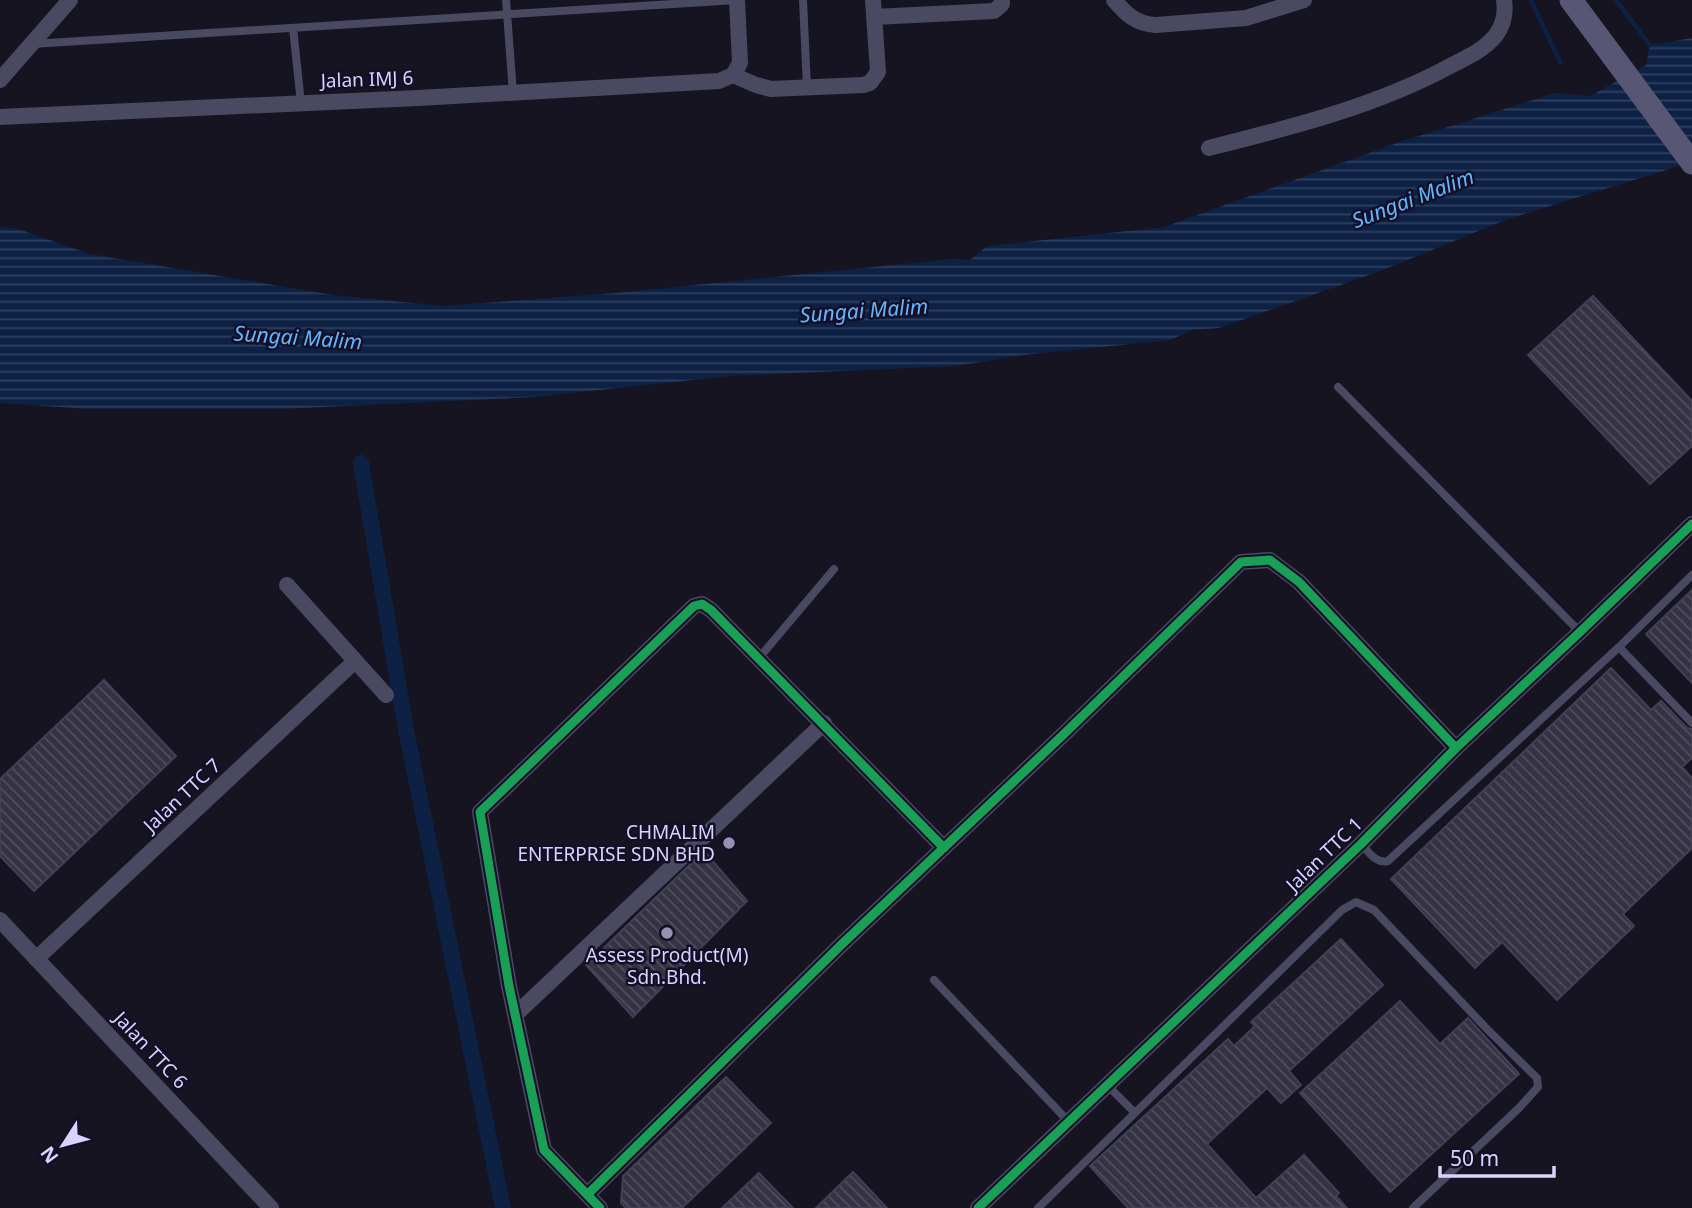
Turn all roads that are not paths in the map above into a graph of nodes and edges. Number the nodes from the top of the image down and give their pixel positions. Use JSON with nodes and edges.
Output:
{"nodes":[{"id":1,"x":70,"y":0,"type":"edge"},
{"id":2,"x":506,"y":0,"type":"edge"},
{"id":3,"x":737,"y":0,"type":"edge"},
{"id":4,"x":803,"y":0,"type":"edge"},
{"id":5,"x":873,"y":0,"type":"edge"},
{"id":6,"x":1002,"y":0,"type":"edge"},
{"id":7,"x":1114,"y":0,"type":"edge"},
{"id":8,"x":1304,"y":0,"type":"edge"},
{"id":9,"x":1504,"y":0,"type":"edge"},
{"id":10,"x":1571,"y":0,"type":"edge"},
{"id":11,"x":941,"y":7,"type":"edge"},
{"id":12,"x":507,"y":15,"type":"junction"},
{"id":13,"x":874,"y":17,"type":"junction"},
{"id":14,"x":293,"y":28,"type":"junction"},
{"id":15,"x":32,"y":44,"type":"junction"},
{"id":16,"x":733,"y":75,"type":"junction"},
{"id":17,"x":0,"y":80,"type":"edge"},
{"id":18,"x":807,"y":87,"type":"junction"},
{"id":19,"x":513,"y":93,"type":"junction"},
{"id":20,"x":301,"y":103,"type":"junction"},
{"id":21,"x":0,"y":117,"type":"edge"},
{"id":22,"x":1209,"y":148,"type":"dead end"},
{"id":23,"x":1692,"y":163,"type":"edge"},
{"id":24,"x":1338,"y":387,"type":"dead end"},
{"id":25,"x":1692,"y":524,"type":"edge"},
{"id":26,"x":834,"y":569,"type":"dead end"},
{"id":27,"x":1692,"y":575,"type":"edge"},
{"id":28,"x":287,"y":586,"type":"dead end"},
{"id":29,"x":1580,"y":632,"type":"junction"},
{"id":30,"x":1619,"y":646,"type":"junction"},
{"id":31,"x":759,"y":658,"type":"junction"},
{"id":32,"x":355,"y":661,"type":"junction"},
{"id":33,"x":386,"y":695,"type":"dead end"},
{"id":34,"x":824,"y":723,"type":"junction"},
{"id":35,"x":1692,"y":723,"type":"edge"},
{"id":36,"x":1456,"y":748,"type":"junction"},
{"id":37,"x":1361,"y":844,"type":"junction"},
{"id":38,"x":944,"y":848,"type":"junction"},
{"id":39,"x":0,"y":920,"type":"edge"},
{"id":40,"x":36,"y":959,"type":"junction"},
{"id":41,"x":934,"y":981,"type":"dead end"},
{"id":42,"x":515,"y":1014,"type":"junction"},
{"id":43,"x":1107,"y":1085,"type":"junction"},
{"id":44,"x":1135,"y":1113,"type":"junction"},
{"id":45,"x":1069,"y":1122,"type":"junction"},
{"id":46,"x":587,"y":1194,"type":"junction"},
{"id":47,"x":271,"y":1208,"type":"edge"},
{"id":48,"x":600,"y":1208,"type":"edge"},
{"id":49,"x":978,"y":1208,"type":"edge"},
{"id":50,"x":1038,"y":1208,"type":"edge"},
{"id":51,"x":1413,"y":1208,"type":"edge"}],
"edges":[{"from":1,"to":15,"type":"street"},
{"from":2,"to":12,"type":"lane"},
{"from":3,"to":12,"type":"lane"},
{"from":3,"to":16,"type":"street"},
{"from":4,"to":18,"type":"lane"},
{"from":5,"to":13,"type":"street"},
{"from":6,"to":11,"type":"street"},
{"from":7,"to":8,"type":"street"},
{"from":9,"to":22,"type":"street"},
{"from":10,"to":23,"type":"main road"},
{"from":11,"to":13,"type":"street"},
{"from":12,"to":14,"type":"lane"},
{"from":12,"to":19,"type":"lane"},
{"from":13,"to":18,"type":"street"},
{"from":14,"to":15,"type":"lane"},
{"from":14,"to":20,"type":"lane"},
{"from":15,"to":17,"type":"street"},
{"from":16,"to":18,"type":"street"},
{"from":16,"to":19,"type":"street","name":"Jalan IMJ 6"},
{"from":19,"to":20,"type":"street","name":"Jalan IMJ 6"},
{"from":20,"to":21,"type":"street","name":"Jalan IMJ 6"},
{"from":24,"to":29,"type":"lane"},
{"from":25,"to":29,"type":"street","name":"Jalan TTC 1"},
{"from":26,"to":31,"type":"lane"},
{"from":27,"to":30,"type":"lane"},
{"from":28,"to":32,"type":"street"},
{"from":29,"to":36,"type":"street","name":"Jalan TTC 1"},
{"from":30,"to":35,"type":"lane"},
{"from":30,"to":37,"type":"lane"},
{"from":31,"to":34,"type":"street"},
{"from":31,"to":42,"type":"street"},
{"from":32,"to":33,"type":"street"},
{"from":32,"to":40,"type":"street","name":"Jalan TTC 7"},
{"from":34,"to":38,"type":"street"},
{"from":34,"to":42,"type":"street"},
{"from":36,"to":37,"type":"street","name":"Jalan TTC 1"},
{"from":36,"to":38,"type":"street"},
{"from":37,"to":43,"type":"street","name":"Jalan TTC 1"},
{"from":38,"to":46,"type":"street"},
{"from":39,"to":40,"type":"street","name":"Jalan TTC 6"},
{"from":40,"to":47,"type":"street","name":"Jalan TTC 6"},
{"from":41,"to":45,"type":"lane"},
{"from":42,"to":46,"type":"street"},
{"from":43,"to":44,"type":"lane"},
{"from":43,"to":45,"type":"street","name":"Jalan TTC 1"},
{"from":44,"to":50,"type":"lane"},
{"from":44,"to":51,"type":"lane"},
{"from":45,"to":49,"type":"street","name":"Jalan TTC 1"},
{"from":46,"to":48,"type":"street"}]}
